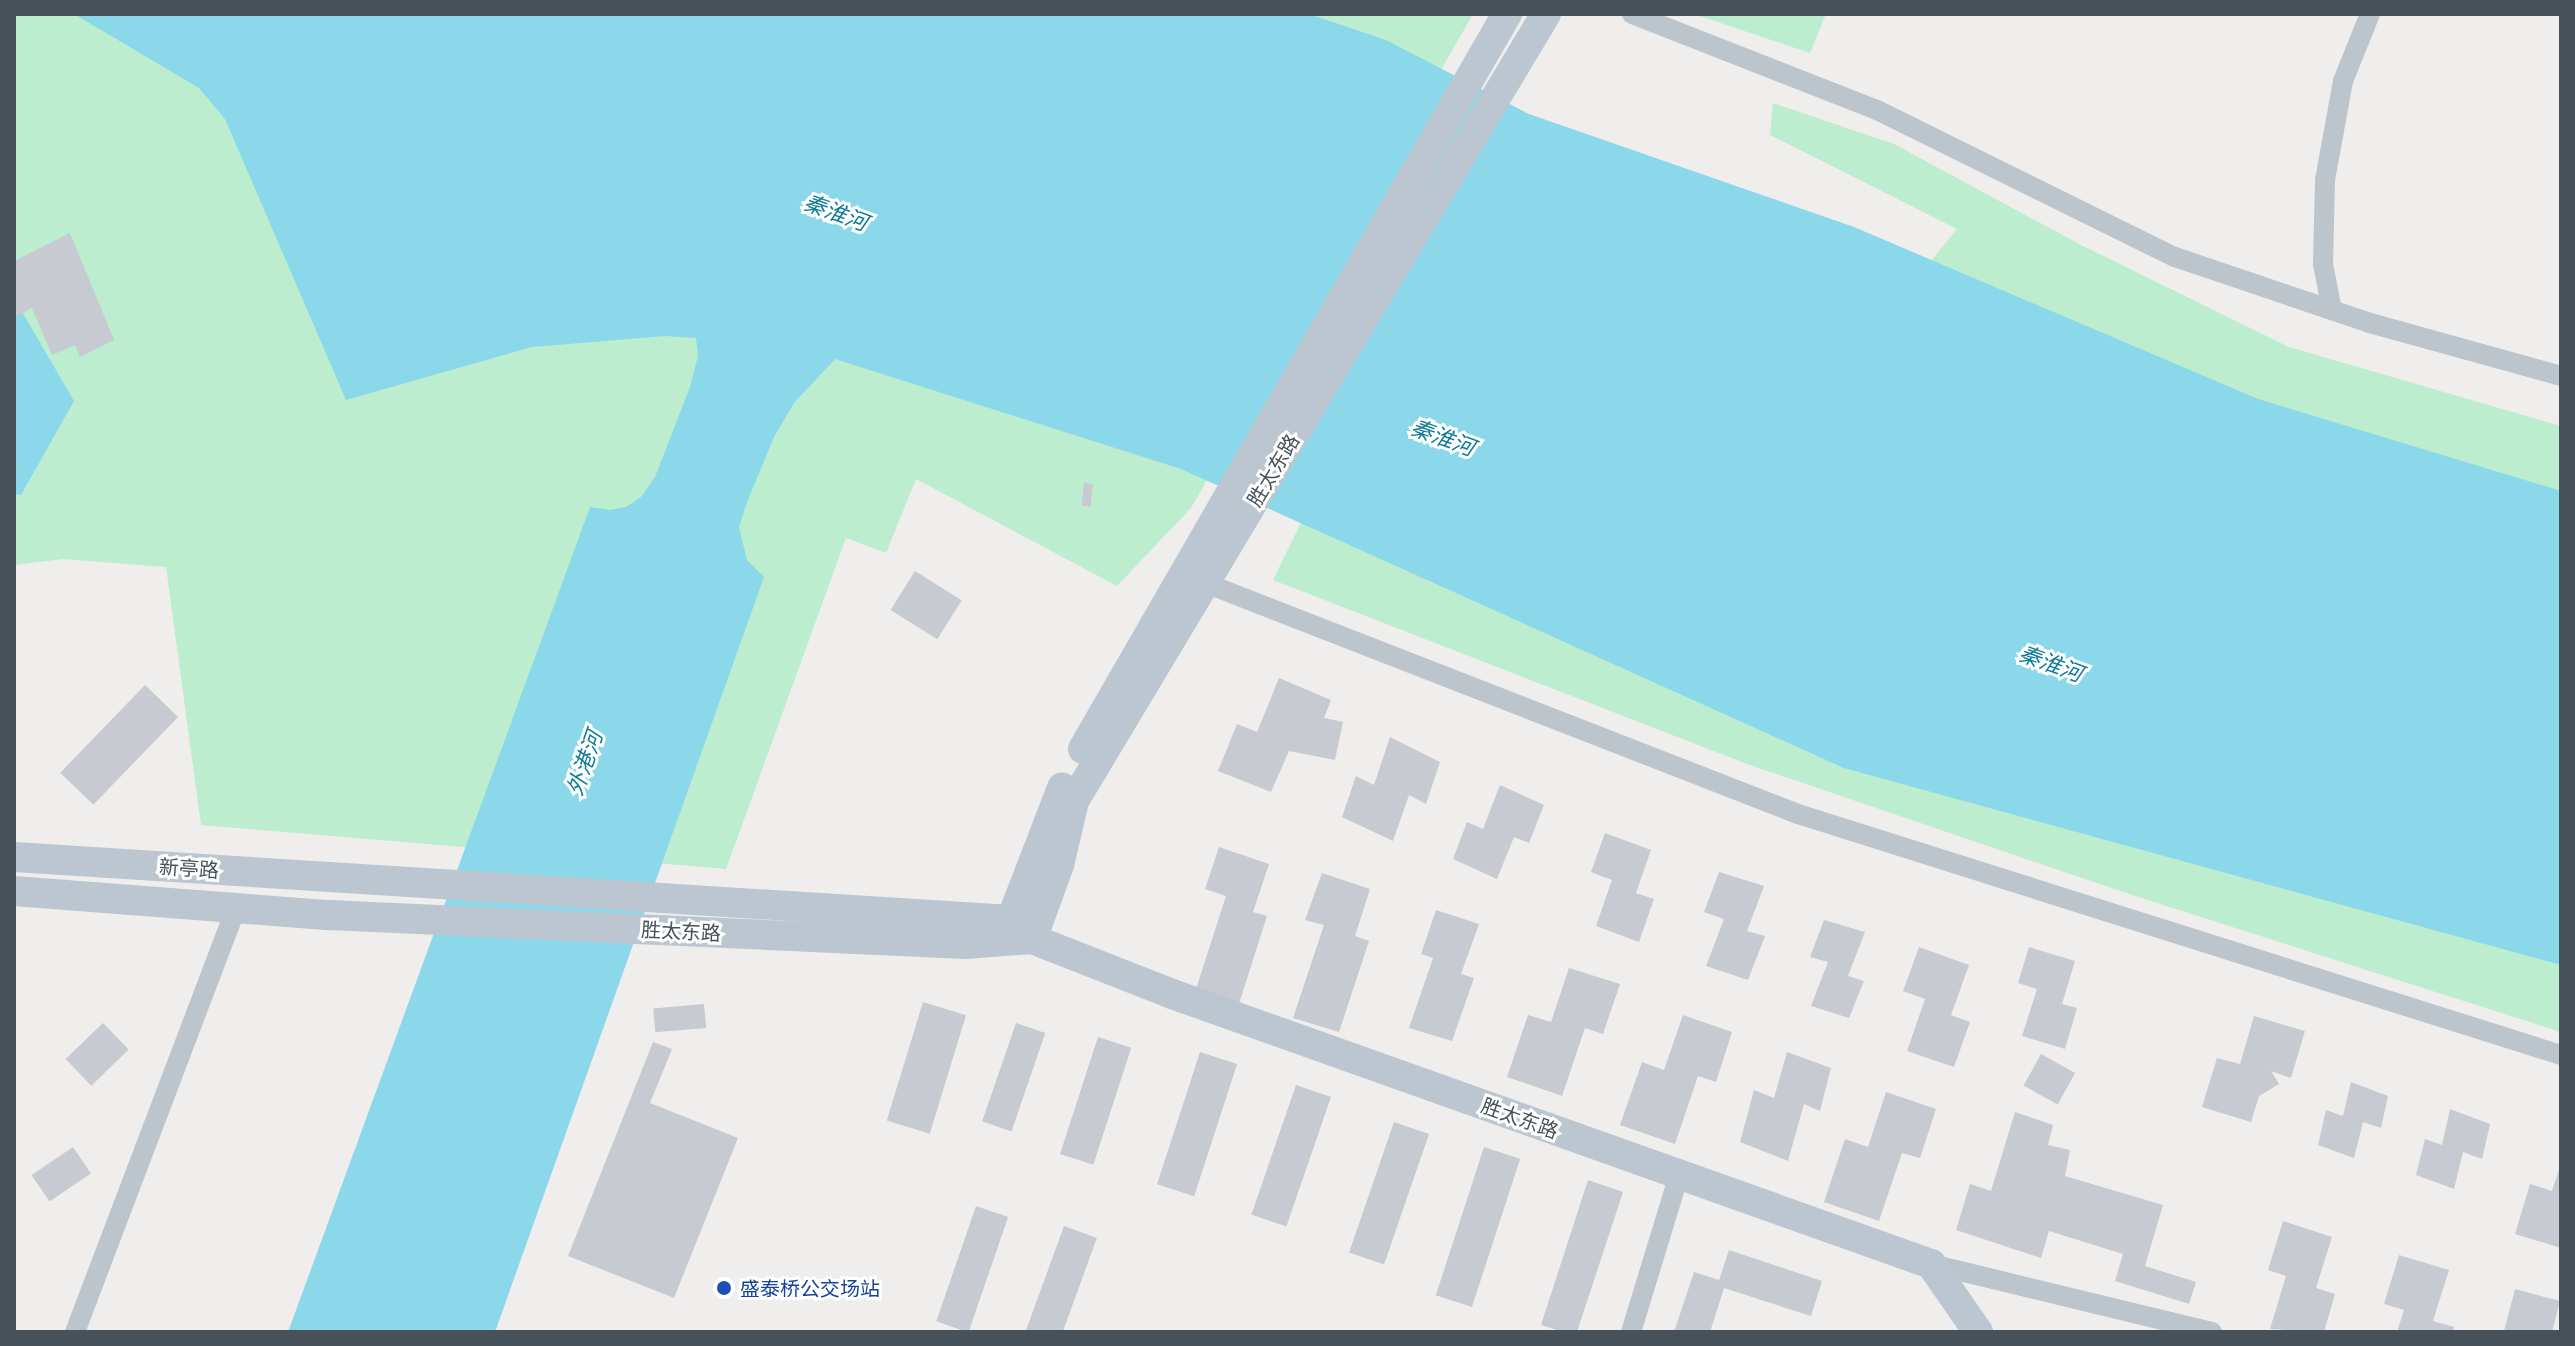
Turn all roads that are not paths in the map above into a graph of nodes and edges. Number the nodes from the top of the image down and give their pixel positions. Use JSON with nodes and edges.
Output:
{"nodes":[{"id":1,"x":1507,"y":14,"type":"edge"},
{"id":2,"x":1546,"y":14,"type":"edge"},
{"id":3,"x":1632,"y":14,"type":"edge"},
{"id":4,"x":2370,"y":14,"type":"edge"},
{"id":5,"x":2332,"y":310,"type":"junction"},
{"id":6,"x":2561,"y":376,"type":"edge"},
{"id":7,"x":1203,"y":564,"type":"junction"},
{"id":8,"x":14,"y":857,"type":"edge"},
{"id":9,"x":363,"y":880,"type":"joint"},
{"id":10,"x":14,"y":891,"type":"edge"},
{"id":11,"x":236,"y":908,"type":"junction"},
{"id":12,"x":329,"y":915,"type":"joint"},
{"id":13,"x":1022,"y":930,"type":"junction"},
{"id":14,"x":2561,"y":1055,"type":"edge"},
{"id":15,"x":1679,"y":1175,"type":"junction"},
{"id":16,"x":1931,"y":1264,"type":"junction"},
{"id":17,"x":75,"y":1332,"type":"edge"},
{"id":18,"x":1631,"y":1332,"type":"edge"},
{"id":19,"x":1978,"y":1332,"type":"edge"},
{"id":20,"x":2212,"y":1332,"type":"edge"}],
"edges":[{"from":1,"to":7,"type":"main road","name":"胜太东路"},
{"from":2,"to":7,"type":"main road","name":"胜太东路"},
{"from":3,"to":5,"type":"street"},
{"from":4,"to":5,"type":"street"},
{"from":5,"to":6,"type":"street"},
{"from":7,"to":13,"type":"main road","name":"胜太东路"},
{"from":7,"to":14,"type":"street"},
{"from":8,"to":9,"type":"main road","name":"新亭路"},
{"from":9,"to":13,"type":"main road","name":"胜太东路"},
{"from":10,"to":11,"type":"main road","name":"新亭路"},
{"from":11,"to":12,"type":"main road","name":"新亭路"},
{"from":11,"to":17,"type":"street"},
{"from":12,"to":13,"type":"main road","name":"胜太东路"},
{"from":13,"to":15,"type":"main road","name":"胜太东路"},
{"from":15,"to":16,"type":"main road","name":"胜太东路"},
{"from":15,"to":18,"type":"street"},
{"from":16,"to":19,"type":"main road"},
{"from":16,"to":20,"type":"street"}]}
